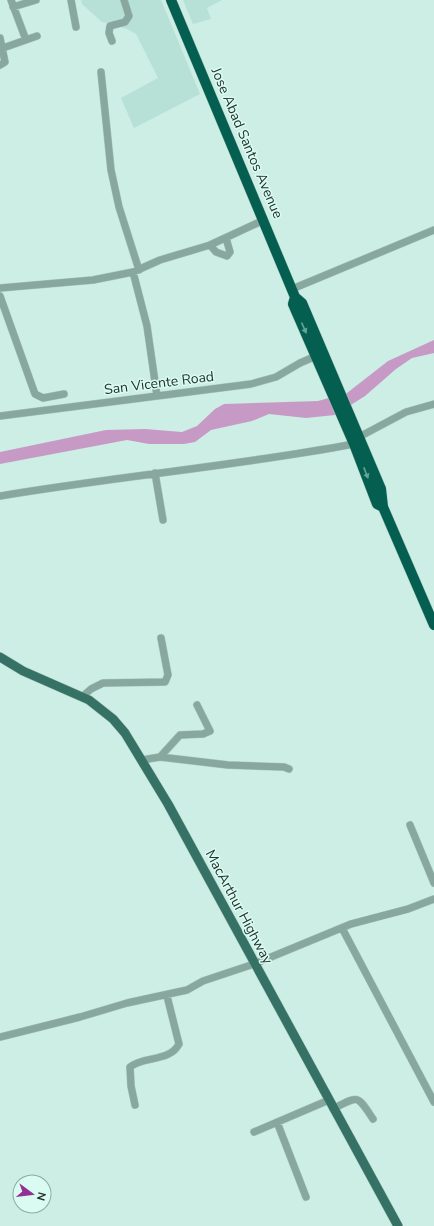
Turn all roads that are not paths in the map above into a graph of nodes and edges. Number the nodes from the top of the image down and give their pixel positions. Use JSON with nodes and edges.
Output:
{"nodes":[{"id":1,"x":11,"y":0,"type":"edge"},
{"id":2,"x":36,"y":0,"type":"edge"},
{"id":3,"x":71,"y":0,"type":"edge"},
{"id":4,"x":124,"y":0,"type":"edge"},
{"id":5,"x":171,"y":0,"type":"edge"},
{"id":6,"x":14,"y":8,"type":"junction"},
{"id":7,"x":76,"y":27,"type":"dead end"},
{"id":8,"x":37,"y":36,"type":"dead end"},
{"id":9,"x":0,"y":38,"type":"edge"},
{"id":10,"x":26,"y":40,"type":"junction"},
{"id":11,"x":112,"y":40,"type":"dead end"},
{"id":12,"x":3,"y":48,"type":"junction"},
{"id":13,"x":0,"y":65,"type":"edge"},
{"id":14,"x":101,"y":72,"type":"dead end"},
{"id":15,"x":264,"y":220,"type":"junction"},
{"id":16,"x":434,"y":230,"type":"edge"},
{"id":17,"x":226,"y":238,"type":"junction"},
{"id":18,"x":210,"y":245,"type":"junction"},
{"id":19,"x":136,"y":271,"type":"junction"},
{"id":20,"x":0,"y":288,"type":"edge"},
{"id":21,"x":294,"y":293,"type":"junction"},
{"id":22,"x":0,"y":296,"type":"edge"},
{"id":23,"x":320,"y":358,"type":"junction"},
{"id":24,"x":64,"y":394,"type":"dead end"},
{"id":25,"x":157,"y":396,"type":"junction"},
{"id":26,"x":434,"y":404,"type":"edge"},
{"id":27,"x":0,"y":416,"type":"edge"},
{"id":28,"x":356,"y":438,"type":"junction"},
{"id":29,"x":155,"y":474,"type":"junction"},
{"id":30,"x":0,"y":496,"type":"edge"},
{"id":31,"x":163,"y":520,"type":"dead end"},
{"id":32,"x":433,"y":622,"type":"edge"},
{"id":33,"x":161,"y":638,"type":"dead end"},
{"id":34,"x":0,"y":657,"type":"edge"},
{"id":35,"x":82,"y":697,"type":"junction"},
{"id":36,"x":197,"y":705,"type":"dead end"},
{"id":37,"x":160,"y":757,"type":"junction"},
{"id":38,"x":142,"y":760,"type":"junction"},
{"id":39,"x":289,"y":769,"type":"dead end"},
{"id":40,"x":410,"y":825,"type":"dead end"},
{"id":41,"x":434,"y":883,"type":"edge"},
{"id":42,"x":434,"y":899,"type":"edge"},
{"id":43,"x":342,"y":928,"type":"junction"},
{"id":44,"x":254,"y":964,"type":"junction"},
{"id":45,"x":167,"y":996,"type":"junction"},
{"id":46,"x":0,"y":1037,"type":"edge"},
{"id":47,"x":329,"y":1100,"type":"junction"},
{"id":48,"x":434,"y":1102,"type":"edge"},
{"id":49,"x":135,"y":1105,"type":"dead end"},
{"id":50,"x":333,"y":1109,"type":"junction"},
{"id":51,"x":373,"y":1119,"type":"dead end"},
{"id":52,"x":277,"y":1122,"type":"junction"},
{"id":53,"x":254,"y":1132,"type":"dead end"},
{"id":54,"x":306,"y":1197,"type":"dead end"},
{"id":55,"x":398,"y":1226,"type":"edge"}],
"edges":[{"from":1,"to":6,"type":"street"},
{"from":2,"to":6,"type":"street"},
{"from":3,"to":7,"type":"street"},
{"from":4,"to":11,"type":"street"},
{"from":5,"to":15,"type":"highway","name":"Jose Abad Santos Avenue"},
{"from":6,"to":10,"type":"street"},
{"from":8,"to":10,"type":"street"},
{"from":9,"to":12,"type":"street"},
{"from":10,"to":12,"type":"street"},
{"from":12,"to":13,"type":"street"},
{"from":14,"to":19,"type":"street"},
{"from":15,"to":17,"type":"street"},
{"from":15,"to":21,"type":"highway","name":"Jose Abad Santos Avenue"},
{"from":16,"to":21,"type":"street"},
{"from":17,"to":18,"type":"street"},
{"from":17,"to":18,"type":"street"},
{"from":18,"to":19,"type":"street"},
{"from":19,"to":20,"type":"street"},
{"from":19,"to":25,"type":"street"},
{"from":21,"to":23,"type":"highway","name":"Jose Abad Santos Avenue"},
{"from":22,"to":24,"type":"street"},
{"from":23,"to":25,"type":"street","name":"San Vicente Road"},
{"from":23,"to":28,"type":"highway","name":"Jose Abad Santos Avenue"},
{"from":25,"to":27,"type":"street","name":"San Vicente Road"},
{"from":26,"to":28,"type":"street"},
{"from":28,"to":29,"type":"street"},
{"from":28,"to":32,"type":"highway","name":"Jose Abad Santos Avenue"},
{"from":29,"to":30,"type":"street"},
{"from":29,"to":31,"type":"street"},
{"from":33,"to":35,"type":"street"},
{"from":34,"to":35,"type":"main road","name":"MacArthur Highway"},
{"from":35,"to":38,"type":"main road","name":"MacArthur Highway"},
{"from":36,"to":37,"type":"street"},
{"from":37,"to":38,"type":"street"},
{"from":37,"to":39,"type":"street"},
{"from":38,"to":44,"type":"main road","name":"MacArthur Highway"},
{"from":40,"to":41,"type":"street"},
{"from":42,"to":43,"type":"street"},
{"from":43,"to":44,"type":"street"},
{"from":43,"to":48,"type":"street"},
{"from":44,"to":45,"type":"street"},
{"from":44,"to":47,"type":"main road","name":"MacArthur Highway"},
{"from":45,"to":46,"type":"street"},
{"from":45,"to":49,"type":"street"},
{"from":47,"to":50,"type":"main road","name":"MacArthur Highway"},
{"from":47,"to":52,"type":"street"},
{"from":50,"to":51,"type":"street"},
{"from":50,"to":55,"type":"main road","name":"MacArthur Highway"},
{"from":52,"to":53,"type":"street"},
{"from":52,"to":54,"type":"street"}]}
